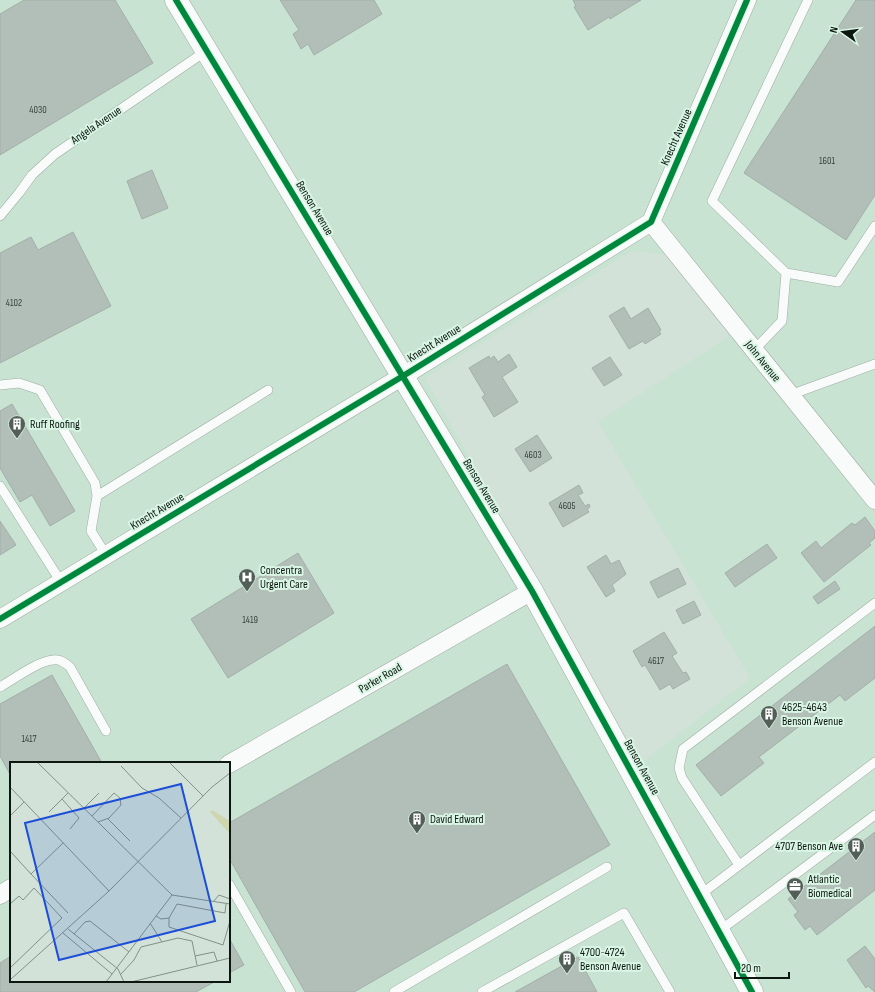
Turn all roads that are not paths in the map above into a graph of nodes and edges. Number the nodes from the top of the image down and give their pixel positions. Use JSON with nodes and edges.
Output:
{"nodes":[{"id":1,"x":176,"y":0,"type":"edge"},
{"id":2,"x":747,"y":0,"type":"edge"},
{"id":3,"x":808,"y":0,"type":"edge"},
{"id":4,"x":206,"y":51,"type":"junction"},
{"id":5,"x":0,"y":216,"type":"edge"},
{"id":6,"x":651,"y":222,"type":"junction"},
{"id":7,"x":875,"y":226,"type":"edge"},
{"id":8,"x":786,"y":273,"type":"junction"},
{"id":9,"x":754,"y":350,"type":"junction"},
{"id":10,"x":875,"y":364,"type":"edge"},
{"id":11,"x":403,"y":376,"type":"junction"},
{"id":12,"x":0,"y":385,"type":"edge"},
{"id":13,"x":268,"y":390,"type":"dead end"},
{"id":14,"x":790,"y":394,"type":"junction"},
{"id":15,"x":0,"y":486,"type":"edge"},
{"id":16,"x":97,"y":496,"type":"junction"},
{"id":17,"x":875,"y":500,"type":"edge"},
{"id":18,"x":106,"y":555,"type":"junction"},
{"id":19,"x":61,"y":582,"type":"junction"},
{"id":20,"x":532,"y":592,"type":"junction"},
{"id":21,"x":875,"y":603,"type":"edge"},
{"id":22,"x":1,"y":617,"type":"edge"},
{"id":23,"x":0,"y":686,"type":"edge"},
{"id":24,"x":106,"y":731,"type":"dead end"},
{"id":25,"x":875,"y":762,"type":"edge"},
{"id":26,"x":230,"y":763,"type":"edge"},
{"id":27,"x":875,"y":814,"type":"edge"},
{"id":28,"x":739,"y":865,"type":"junction"},
{"id":29,"x":607,"y":867,"type":"dead end"},
{"id":30,"x":230,"y":886,"type":"edge"},
{"id":31,"x":10,"y":889,"type":"edge"},
{"id":32,"x":0,"y":895,"type":"edge"},
{"id":33,"x":700,"y":895,"type":"junction"},
{"id":34,"x":719,"y":931,"type":"junction"},
{"id":35,"x":291,"y":992,"type":"edge"},
{"id":36,"x":394,"y":992,"type":"edge"},
{"id":37,"x":482,"y":992,"type":"edge"},
{"id":38,"x":670,"y":992,"type":"edge"},
{"id":39,"x":752,"y":992,"type":"edge"}],
"edges":[{"from":1,"to":4,"type":"street","name":"Benson Avenue"},
{"from":2,"to":6,"type":"street","name":"Knecht Avenue"},
{"from":3,"to":8,"type":"lane"},
{"from":4,"to":5,"type":"lane","name":"Angela Avenue"},
{"from":4,"to":11,"type":"street","name":"Benson Avenue"},
{"from":6,"to":9,"type":"street","name":"John Avenue"},
{"from":6,"to":11,"type":"street","name":"Knecht Avenue"},
{"from":7,"to":8,"type":"lane"},
{"from":8,"to":9,"type":"lane"},
{"from":9,"to":14,"type":"street","name":"John Avenue"},
{"from":10,"to":14,"type":"lane"},
{"from":11,"to":18,"type":"street","name":"Knecht Avenue"},
{"from":11,"to":20,"type":"street","name":"Benson Avenue"},
{"from":12,"to":16,"type":"lane"},
{"from":13,"to":16,"type":"lane"},
{"from":14,"to":17,"type":"street","name":"John Avenue"},
{"from":15,"to":19,"type":"lane"},
{"from":16,"to":18,"type":"lane"},
{"from":18,"to":19,"type":"street","name":"Knecht Avenue"},
{"from":19,"to":22,"type":"street","name":"Knecht Avenue"},
{"from":20,"to":26,"type":"street","name":"Parker Road"},
{"from":20,"to":33,"type":"street","name":"Benson Avenue"},
{"from":21,"to":28,"type":"lane"},
{"from":23,"to":24,"type":"lane"},
{"from":25,"to":28,"type":"lane"},
{"from":27,"to":34,"type":"lane"},
{"from":28,"to":33,"type":"lane"},
{"from":29,"to":36,"type":"lane"},
{"from":30,"to":35,"type":"lane"},
{"from":31,"to":32,"type":"street"},
{"from":33,"to":34,"type":"street","name":"Benson Avenue"},
{"from":34,"to":39,"type":"street","name":"Benson Avenue"},
{"from":37,"to":38,"type":"lane"}]}
